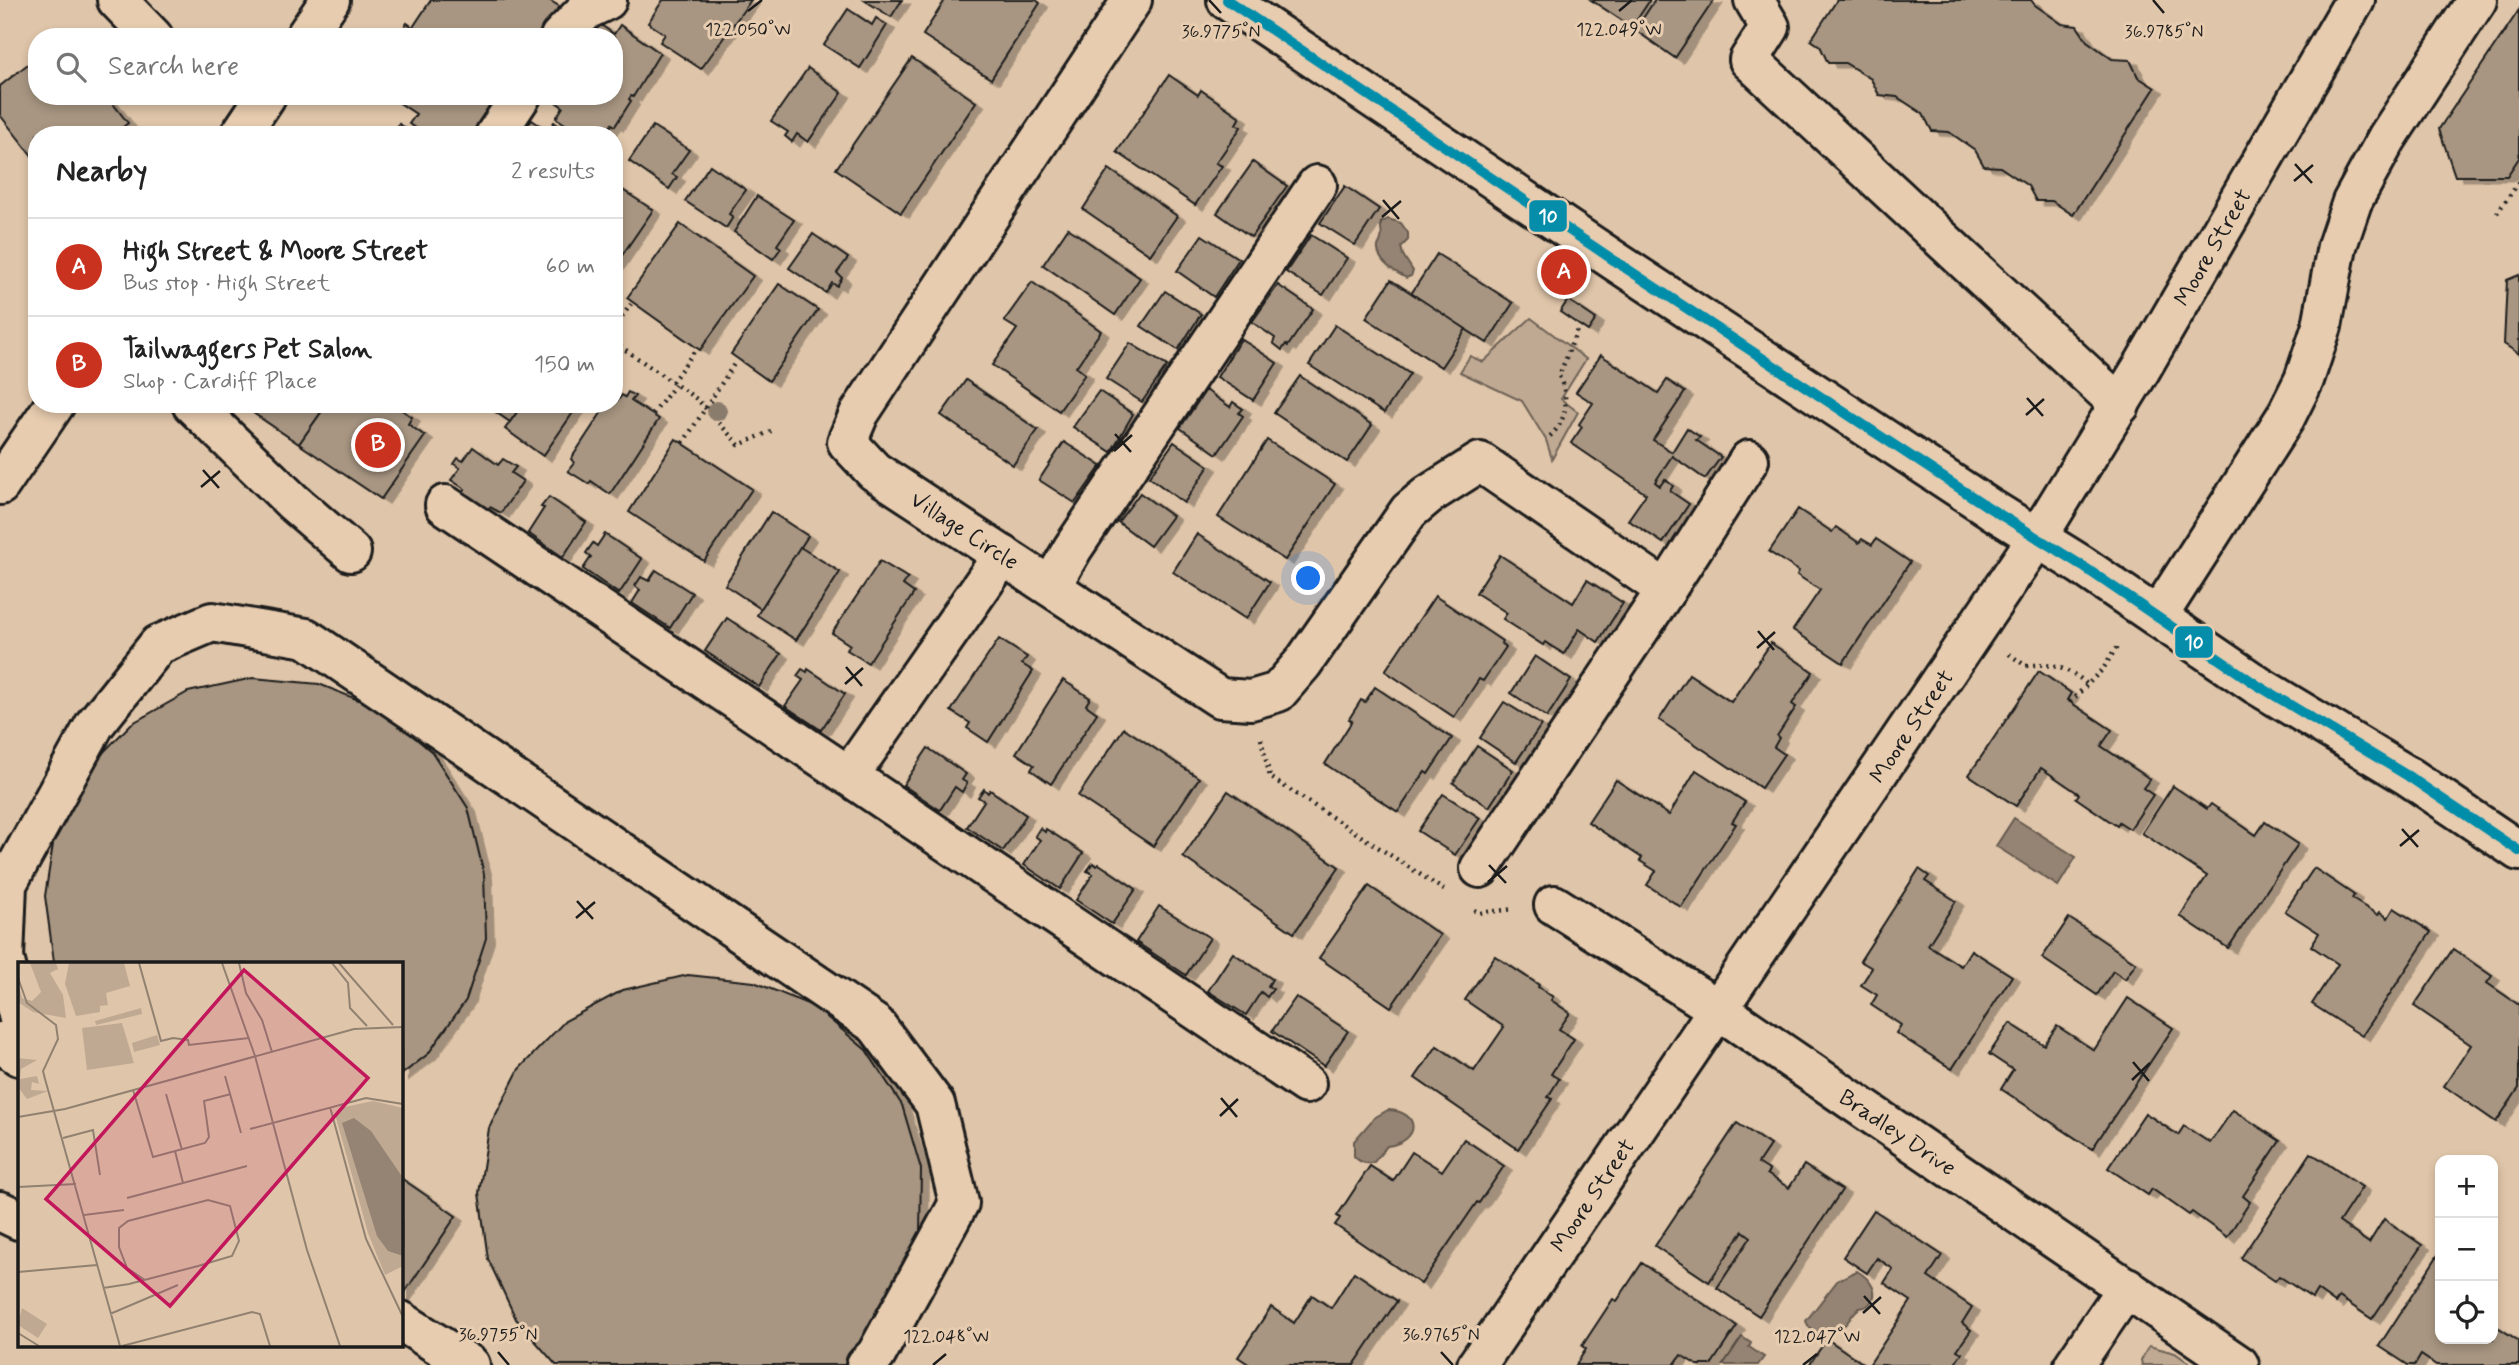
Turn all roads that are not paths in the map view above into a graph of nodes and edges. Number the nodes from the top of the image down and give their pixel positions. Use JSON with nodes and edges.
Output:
{"nodes":[{"id":1,"x":117,"y":0,"type":"edge"},
{"id":2,"x":330,"y":0,"type":"edge"},
{"id":3,"x":607,"y":0,"type":"edge"},
{"id":4,"x":1132,"y":0,"type":"edge"},
{"id":5,"x":1227,"y":0,"type":"edge"},
{"id":6,"x":1754,"y":0,"type":"edge"},
{"id":7,"x":2355,"y":0,"type":"edge"},
{"id":8,"x":2477,"y":0,"type":"edge"},
{"id":9,"x":144,"y":28,"type":"edge"},
{"id":10,"x":311,"y":28,"type":"edge"},
{"id":11,"x":569,"y":28,"type":"edge"},
{"id":12,"x":515,"y":105,"type":"edge"},
{"id":13,"x":501,"y":126,"type":"edge"},
{"id":14,"x":1317,"y":185,"type":"dead end"},
{"id":15,"x":2120,"y":405,"type":"junction"},
{"id":16,"x":49,"y":413,"type":"edge"},
{"id":17,"x":201,"y":413,"type":"edge"},
{"id":18,"x":1749,"y":460,"type":"dead end"},
{"id":19,"x":0,"y":485,"type":"edge"},
{"id":20,"x":445,"y":505,"type":"dead end"},
{"id":21,"x":2037,"y":538,"type":"junction"},
{"id":22,"x":351,"y":552,"type":"dead end"},
{"id":23,"x":1003,"y":555,"type":"junction"},
{"id":24,"x":1051,"y":586,"type":"junction"},
{"id":25,"x":1666,"y":590,"type":"junction"},
{"id":26,"x":2158,"y":617,"type":"junction"},
{"id":27,"x":849,"y":776,"type":"junction"},
{"id":28,"x":2519,"y":851,"type":"edge"},
{"id":29,"x":1480,"y":868,"type":"dead end"},
{"id":30,"x":1554,"y":905,"type":"road end"},
{"id":31,"x":1718,"y":1009,"type":"junction"},
{"id":32,"x":18,"y":1014,"type":"edge"},
{"id":33,"x":0,"y":1042,"type":"edge"},
{"id":34,"x":18,"y":1055,"type":"edge"},
{"id":35,"x":1306,"y":1084,"type":"dead end"},
{"id":36,"x":0,"y":1211,"type":"edge"},
{"id":37,"x":18,"y":1220,"type":"edge"},
{"id":38,"x":2127,"y":1287,"type":"junction"},
{"id":39,"x":402,"y":1322,"type":"edge"},
{"id":40,"x":470,"y":1365,"type":"edge"},
{"id":41,"x":866,"y":1365,"type":"edge"},
{"id":42,"x":1477,"y":1365,"type":"edge"},
{"id":43,"x":2074,"y":1365,"type":"edge"},
{"id":44,"x":2239,"y":1365,"type":"edge"}],
"edges":[{"from":1,"to":9,"type":"street"},
{"from":2,"to":10,"type":"street"},
{"from":3,"to":11,"type":"street"},
{"from":4,"to":23,"type":"street","name":"Village Circle"},
{"from":5,"to":21,"type":"street"},
{"from":6,"to":15,"type":"street"},
{"from":7,"to":15,"type":"street","name":"Moore Street"},
{"from":8,"to":26,"type":"street"},
{"from":12,"to":13,"type":"street"},
{"from":14,"to":24,"type":"street"},
{"from":15,"to":21,"type":"street","name":"Moore Street"},
{"from":16,"to":19,"type":"street"},
{"from":17,"to":22,"type":"street"},
{"from":18,"to":25,"type":"street"},
{"from":20,"to":27,"type":"street"},
{"from":21,"to":26,"type":"street"},
{"from":21,"to":31,"type":"street","name":"Moore Street"},
{"from":23,"to":24,"type":"street","name":"Village Circle"},
{"from":23,"to":27,"type":"street"},
{"from":24,"to":25,"type":"street","name":"Village Circle"},
{"from":25,"to":29,"type":"street"},
{"from":26,"to":28,"type":"street"},
{"from":27,"to":35,"type":"street"},
{"from":30,"to":31,"type":"street","name":"Bradley Drive"},
{"from":31,"to":38,"type":"street","name":"Bradley Drive"},
{"from":31,"to":42,"type":"street","name":"Moore Street"},
{"from":32,"to":41,"type":"street"},
{"from":33,"to":34,"type":"street"},
{"from":36,"to":37,"type":"street"},
{"from":38,"to":43,"type":"street"},
{"from":38,"to":44,"type":"street","name":"Bradley Drive"},
{"from":39,"to":40,"type":"street"}]}
